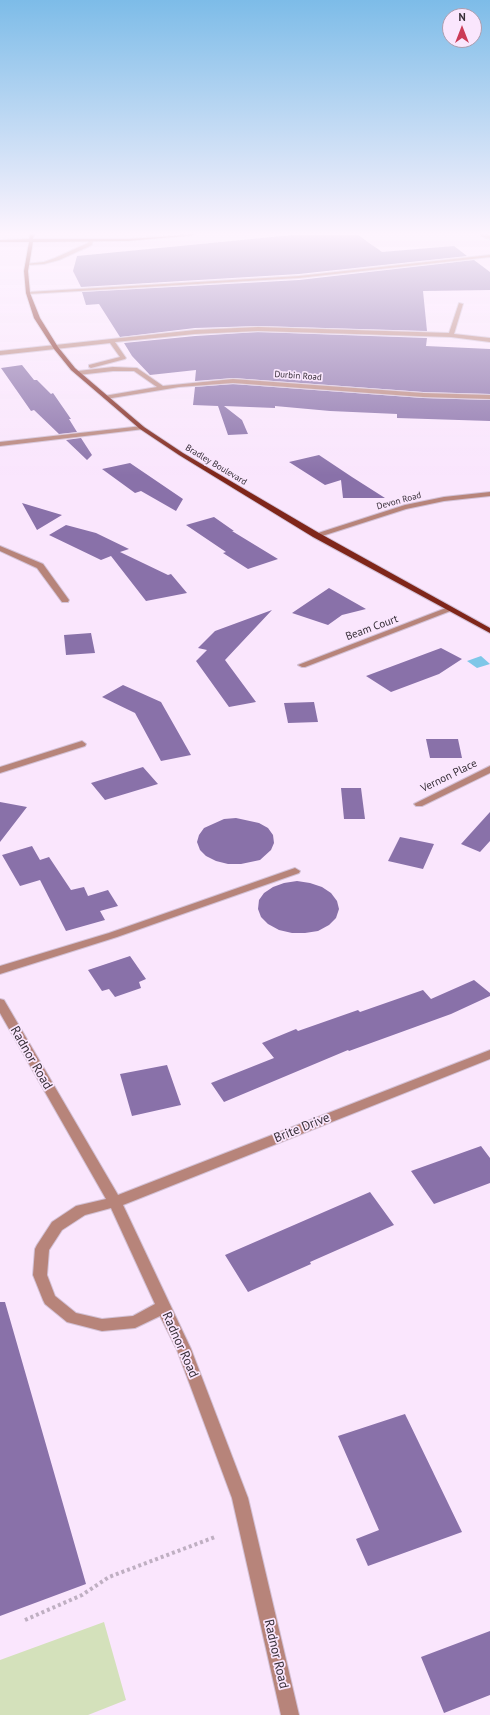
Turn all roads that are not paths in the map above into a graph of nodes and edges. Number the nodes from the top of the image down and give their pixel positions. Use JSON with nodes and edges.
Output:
{"nodes":[{"id":1,"x":36,"y":315,"type":"edge"},
{"id":2,"x":457,"y":315,"type":"edge"},
{"id":3,"x":451,"y":335,"type":"junction"},
{"id":4,"x":490,"y":340,"type":"edge"},
{"id":5,"x":112,"y":342,"type":"junction"},
{"id":6,"x":56,"y":348,"type":"junction"},
{"id":7,"x":0,"y":353,"type":"edge"},
{"id":8,"x":76,"y":371,"type":"junction"},
{"id":9,"x":162,"y":388,"type":"junction"},
{"id":10,"x":106,"y":397,"type":"junction"},
{"id":11,"x":490,"y":398,"type":"edge"},
{"id":12,"x":142,"y":428,"type":"junction"},
{"id":13,"x":0,"y":444,"type":"edge"},
{"id":14,"x":490,"y":494,"type":"edge"},
{"id":15,"x":316,"y":535,"type":"junction"},
{"id":16,"x":0,"y":548,"type":"edge"},
{"id":17,"x":64,"y":600,"type":"dead end"},
{"id":18,"x":449,"y":610,"type":"junction"},
{"id":19,"x":490,"y":631,"type":"edge"},
{"id":20,"x":302,"y":665,"type":"dead end"},
{"id":21,"x":82,"y":744,"type":"dead end"},
{"id":22,"x":490,"y":769,"type":"edge"},
{"id":23,"x":0,"y":770,"type":"edge"},
{"id":24,"x":419,"y":804,"type":"dead end"},
{"id":25,"x":295,"y":871,"type":"dead end"},
{"id":26,"x":0,"y":970,"type":"edge"},
{"id":27,"x":0,"y":1003,"type":"edge"},
{"id":28,"x":490,"y":1054,"type":"edge"},
{"id":29,"x":115,"y":1202,"type":"junction"},
{"id":30,"x":163,"y":1307,"type":"junction"},
{"id":31,"x":290,"y":1715,"type":"edge"}],
"edges":[{"from":1,"to":6,"type":"main road","name":"Bradley Boulevard"},
{"from":2,"to":3,"type":"street"},
{"from":3,"to":4,"type":"street"},
{"from":3,"to":5,"type":"street"},
{"from":5,"to":6,"type":"street"},
{"from":5,"to":8,"type":"street"},
{"from":6,"to":7,"type":"street"},
{"from":6,"to":8,"type":"main road","name":"Bradley Boulevard"},
{"from":8,"to":9,"type":"street"},
{"from":8,"to":10,"type":"main road","name":"Bradley Boulevard"},
{"from":9,"to":10,"type":"street","name":"Durbin Road"},
{"from":9,"to":11,"type":"street","name":"Durbin Road"},
{"from":10,"to":12,"type":"main road","name":"Bradley Boulevard"},
{"from":12,"to":13,"type":"street"},
{"from":12,"to":15,"type":"main road","name":"Bradley Boulevard"},
{"from":14,"to":15,"type":"street","name":"Devon Road"},
{"from":15,"to":18,"type":"main road","name":"Bradley Boulevard"},
{"from":16,"to":17,"type":"street"},
{"from":18,"to":19,"type":"main road","name":"Bradley Boulevard"},
{"from":18,"to":20,"type":"street","name":"Beam Court"},
{"from":21,"to":23,"type":"street"},
{"from":22,"to":24,"type":"street","name":"Vernon Place"},
{"from":25,"to":26,"type":"street"},
{"from":27,"to":29,"type":"street","name":"Radnor Road"},
{"from":28,"to":29,"type":"street","name":"Brite Drive"},
{"from":29,"to":30,"type":"street","name":"Radnor Road"},
{"from":29,"to":30,"type":"street"},
{"from":30,"to":31,"type":"street","name":"Radnor Road"}]}
